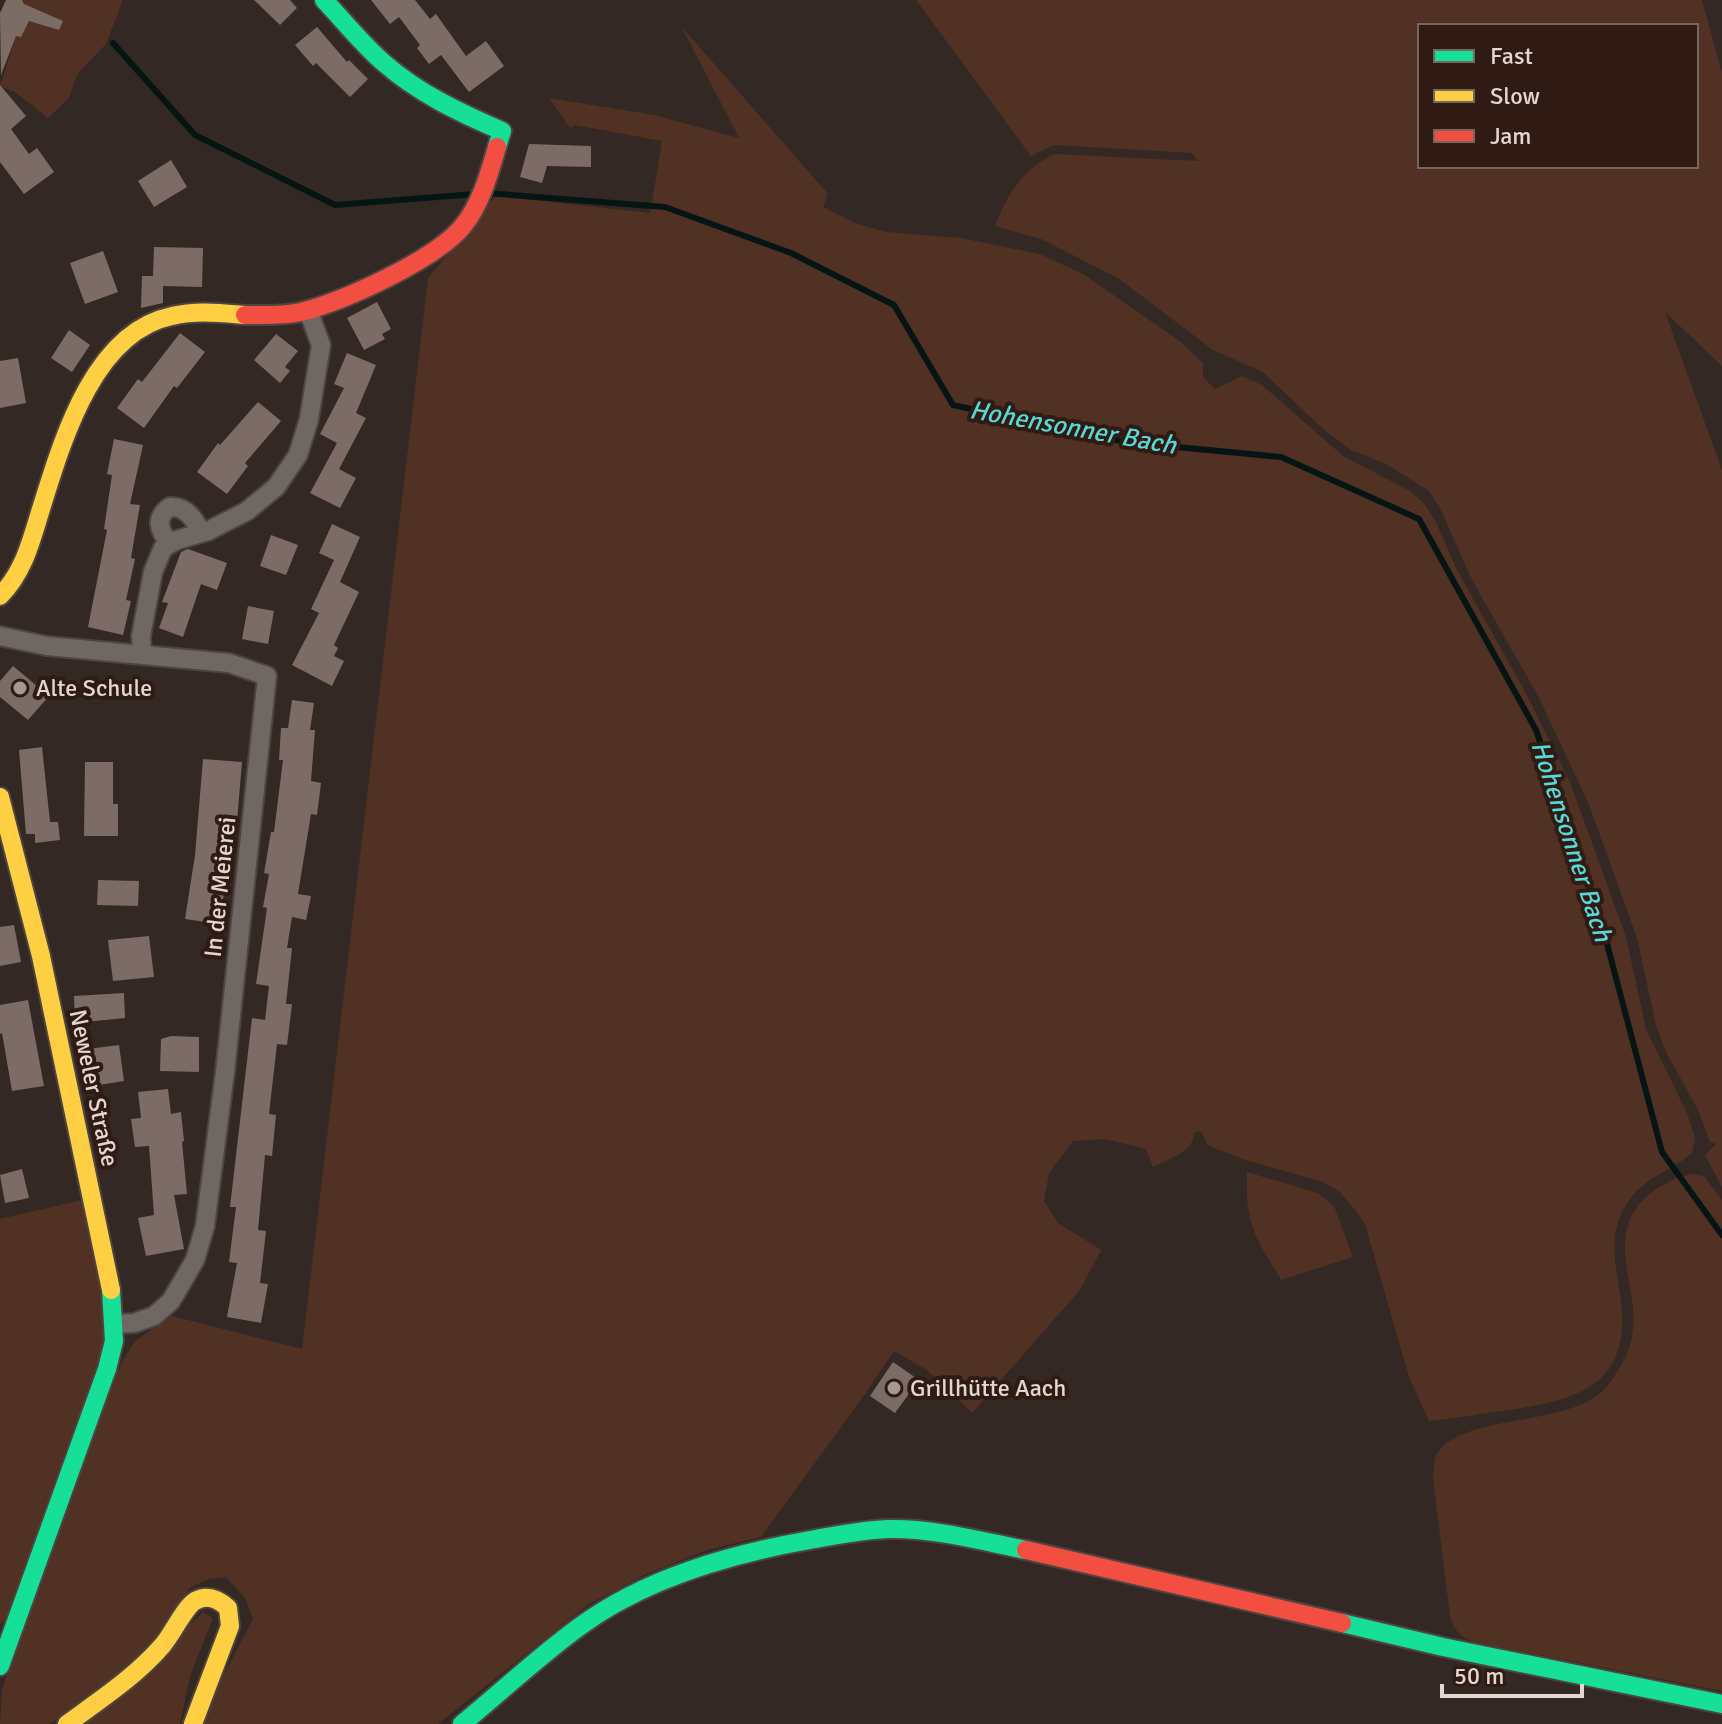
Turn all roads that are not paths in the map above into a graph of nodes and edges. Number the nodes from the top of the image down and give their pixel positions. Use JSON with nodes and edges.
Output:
{"nodes":[{"id":1,"x":324,"y":0,"type":"edge"},
{"id":2,"x":308,"y":310,"type":"junction"},
{"id":3,"x":201,"y":533,"type":"junction"},
{"id":4,"x":170,"y":544,"type":"junction"},
{"id":5,"x":0,"y":596,"type":"edge"},
{"id":6,"x":0,"y":636,"type":"edge"},
{"id":7,"x":142,"y":654,"type":"junction"},
{"id":8,"x":0,"y":797,"type":"edge"},
{"id":9,"x":115,"y":1324,"type":"junction"},
{"id":10,"x":5,"y":1638,"type":"edge"},
{"id":11,"x":0,"y":1666,"type":"edge"},
{"id":12,"x":1722,"y":1704,"type":"edge"},
{"id":13,"x":67,"y":1724,"type":"edge"},
{"id":14,"x":193,"y":1724,"type":"edge"},
{"id":15,"x":462,"y":1724,"type":"edge"}],
"edges":[{"from":1,"to":2,"type":"main road"},
{"from":2,"to":3,"type":"street"},
{"from":2,"to":5,"type":"main road"},
{"from":3,"to":4,"type":"street"},
{"from":3,"to":4,"type":"street"},
{"from":4,"to":7,"type":"street"},
{"from":6,"to":7,"type":"street","name":"In der Meierei"},
{"from":7,"to":9,"type":"street","name":"In der Meierei"},
{"from":8,"to":9,"type":"main road","name":"Neweler Straße"},
{"from":9,"to":10,"type":"main road","name":"Neweler Straße"},
{"from":10,"to":11,"type":"main road","name":"Neweler Straße"},
{"from":12,"to":15,"type":"main road"},
{"from":13,"to":14,"type":"main road"}]}
